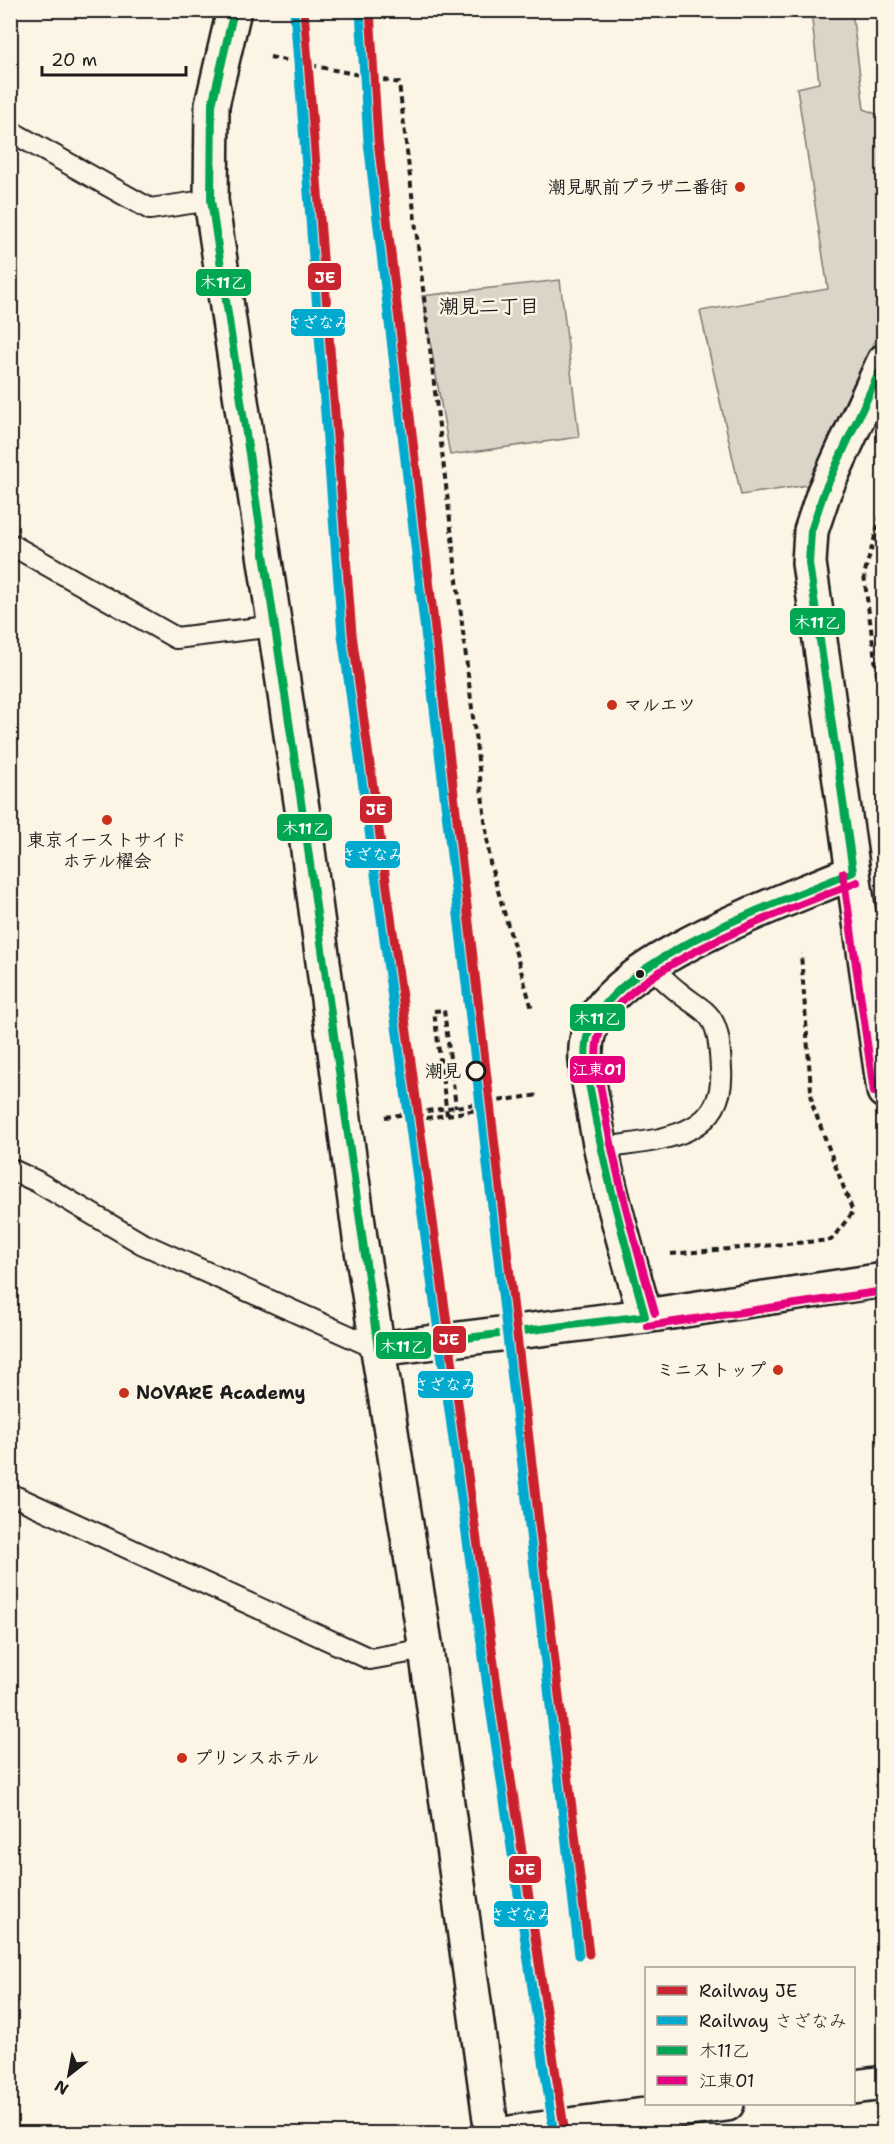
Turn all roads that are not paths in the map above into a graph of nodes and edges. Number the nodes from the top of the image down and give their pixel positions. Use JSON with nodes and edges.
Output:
{"nodes":[{"id":1,"x":234,"y":10,"type":"edge"},
{"id":2,"x":10,"y":131,"type":"edge"},
{"id":3,"x":211,"y":200,"type":"junction"},
{"id":4,"x":884,"y":361,"type":"edge"},
{"id":5,"x":10,"y":544,"type":"edge"},
{"id":6,"x":274,"y":626,"type":"junction"},
{"id":7,"x":853,"y":872,"type":"junction"},
{"id":8,"x":649,"y":965,"type":"junction"},
{"id":9,"x":884,"y":1091,"type":"edge"},
{"id":10,"x":599,"y":1149,"type":"junction"},
{"id":11,"x":10,"y":1169,"type":"edge"},
{"id":12,"x":884,"y":1280,"type":"edge"},
{"id":13,"x":645,"y":1316,"type":"junction"},
{"id":14,"x":378,"y":1349,"type":"junction"},
{"id":15,"x":10,"y":1494,"type":"edge"},
{"id":16,"x":426,"y":1648,"type":"junction"},
{"id":17,"x":884,"y":2083,"type":"edge"},
{"id":18,"x":855,"y":2087,"type":"edge"},
{"id":19,"x":713,"y":2105,"type":"edge"},
{"id":20,"x":492,"y":2133,"type":"edge"},
{"id":21,"x":504,"y":2133,"type":"edge"}],
"edges":[{"from":1,"to":3,"type":"street"},
{"from":2,"to":3,"type":"lane"},
{"from":3,"to":6,"type":"street"},
{"from":4,"to":7,"type":"street"},
{"from":5,"to":6,"type":"lane"},
{"from":6,"to":14,"type":"street"},
{"from":7,"to":8,"type":"street"},
{"from":7,"to":9,"type":"street"},
{"from":8,"to":10,"type":"street"},
{"from":8,"to":10,"type":"lane"},
{"from":10,"to":13,"type":"street"},
{"from":11,"to":14,"type":"lane"},
{"from":12,"to":13,"type":"street"},
{"from":13,"to":14,"type":"street"},
{"from":14,"to":16,"type":"street"},
{"from":15,"to":16,"type":"lane"},
{"from":16,"to":20,"type":"street"},
{"from":17,"to":18,"type":"street"},
{"from":19,"to":21,"type":"street"}]}
